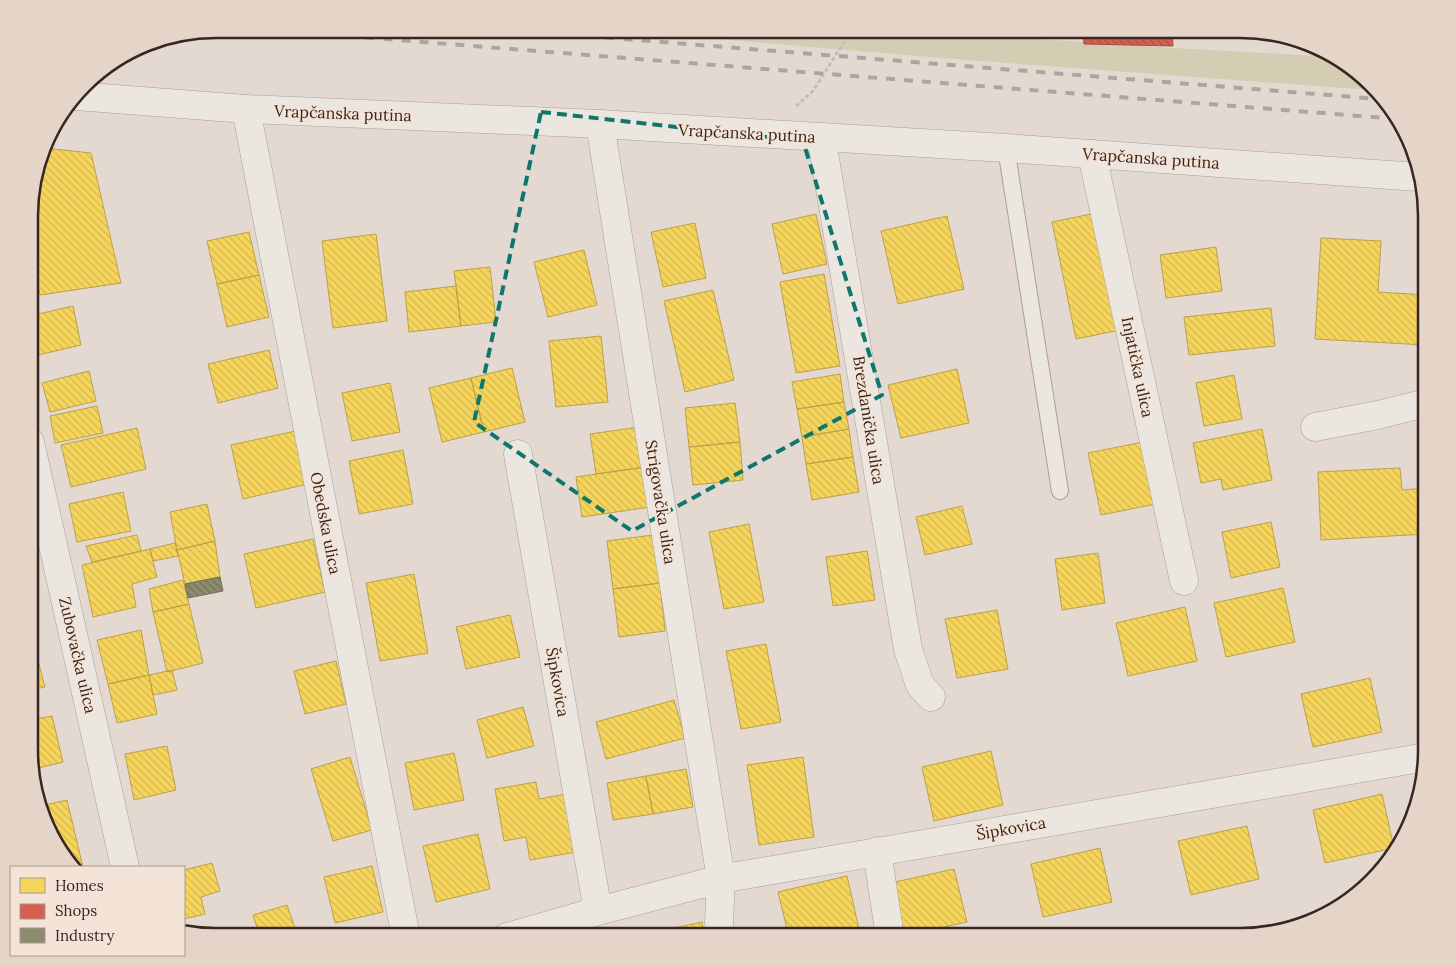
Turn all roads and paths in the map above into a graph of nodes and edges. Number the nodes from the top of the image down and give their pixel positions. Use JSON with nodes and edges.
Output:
{"nodes":[{"id":1,"x":845,"y":38,"type":"edge"},
{"id":2,"x":83,"y":97,"type":"edge"},
{"id":3,"x":794,"y":108,"type":"dead end"},
{"id":4,"x":246,"y":109,"type":"junction"},
{"id":5,"x":600,"y":124,"type":"junction"},
{"id":6,"x":821,"y":138,"type":"junction"},
{"id":7,"x":1006,"y":148,"type":"junction"},
{"id":8,"x":1092,"y":154,"type":"junction"},
{"id":9,"x":1413,"y":177,"type":"edge"},
{"id":10,"x":1417,"y":405,"type":"edge"},
{"id":11,"x":1316,"y":427,"type":"dead end"},
{"id":12,"x":518,"y":454,"type":"dead end"},
{"id":13,"x":38,"y":478,"type":"edge"},
{"id":14,"x":1060,"y":491,"type":"dead end"},
{"id":15,"x":1184,"y":581,"type":"dead end"},
{"id":16,"x":931,"y":697,"type":"dead end"},
{"id":17,"x":1417,"y":758,"type":"edge"},
{"id":18,"x":877,"y":851,"type":"junction"},
{"id":19,"x":125,"y":866,"type":"edge"},
{"id":20,"x":721,"y":879,"type":"junction"},
{"id":21,"x":598,"y":911,"type":"junction"},
{"id":22,"x":404,"y":928,"type":"edge"},
{"id":23,"x":553,"y":928,"type":"edge"},
{"id":24,"x":720,"y":928,"type":"edge"},
{"id":25,"x":889,"y":928,"type":"edge"}],
"edges":[{"from":1,"to":3,"type":"path"},
{"from":2,"to":4,"type":"street","name":"Vrapčanska putina"},
{"from":4,"to":5,"type":"street","name":"Vrapčanska putina"},
{"from":4,"to":22,"type":"street","name":"Obedska ulica"},
{"from":5,"to":6,"type":"street","name":"Vrapčanska putina"},
{"from":5,"to":20,"type":"street","name":"Strigovačka ulica"},
{"from":6,"to":7,"type":"street","name":"Vrapčanska putina"},
{"from":6,"to":16,"type":"street","name":"Brezdanička ulica"},
{"from":7,"to":8,"type":"street","name":"Vrapčanska putina"},
{"from":7,"to":14,"type":"lane"},
{"from":8,"to":9,"type":"street","name":"Vrapčanska putina"},
{"from":8,"to":15,"type":"street","name":"Injatička ulica"},
{"from":10,"to":11,"type":"street"},
{"from":12,"to":21,"type":"street","name":"Šipkovica"},
{"from":13,"to":19,"type":"street","name":"Zubovačka ulica"},
{"from":17,"to":18,"type":"street","name":"Šipkovica"},
{"from":18,"to":20,"type":"street","name":"Šipkovica"},
{"from":18,"to":25,"type":"street"},
{"from":20,"to":21,"type":"street","name":"Šipkovica"},
{"from":20,"to":24,"type":"street","name":"Strigovačka ulica"},
{"from":21,"to":23,"type":"street","name":"Šipkovica"}]}
